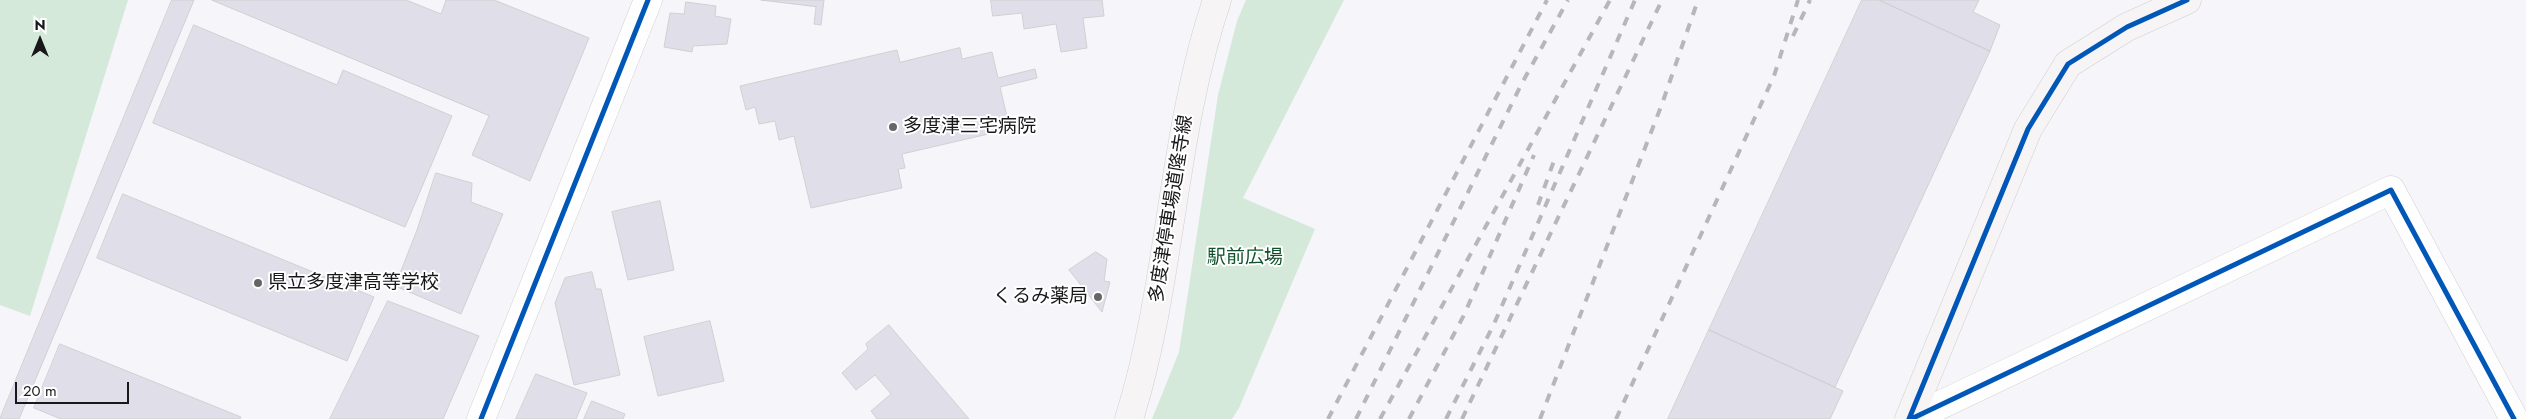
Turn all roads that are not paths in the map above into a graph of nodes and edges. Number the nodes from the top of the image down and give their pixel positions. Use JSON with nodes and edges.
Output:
{"nodes":[{"id":1,"x":648,"y":0,"type":"edge"},
{"id":2,"x":1217,"y":0,"type":"edge"},
{"id":3,"x":2187,"y":0,"type":"edge"},
{"id":4,"x":2517,"y":412,"type":"edge"},
{"id":5,"x":481,"y":419,"type":"edge"},
{"id":6,"x":1130,"y":419,"type":"edge"},
{"id":7,"x":1910,"y":419,"type":"edge"}],
"edges":[{"from":1,"to":5,"type":"street"},
{"from":2,"to":6,"type":"street","name":"多度津停車場道隆寺線"},
{"from":3,"to":7,"type":"street"},
{"from":4,"to":7,"type":"street"}]}
